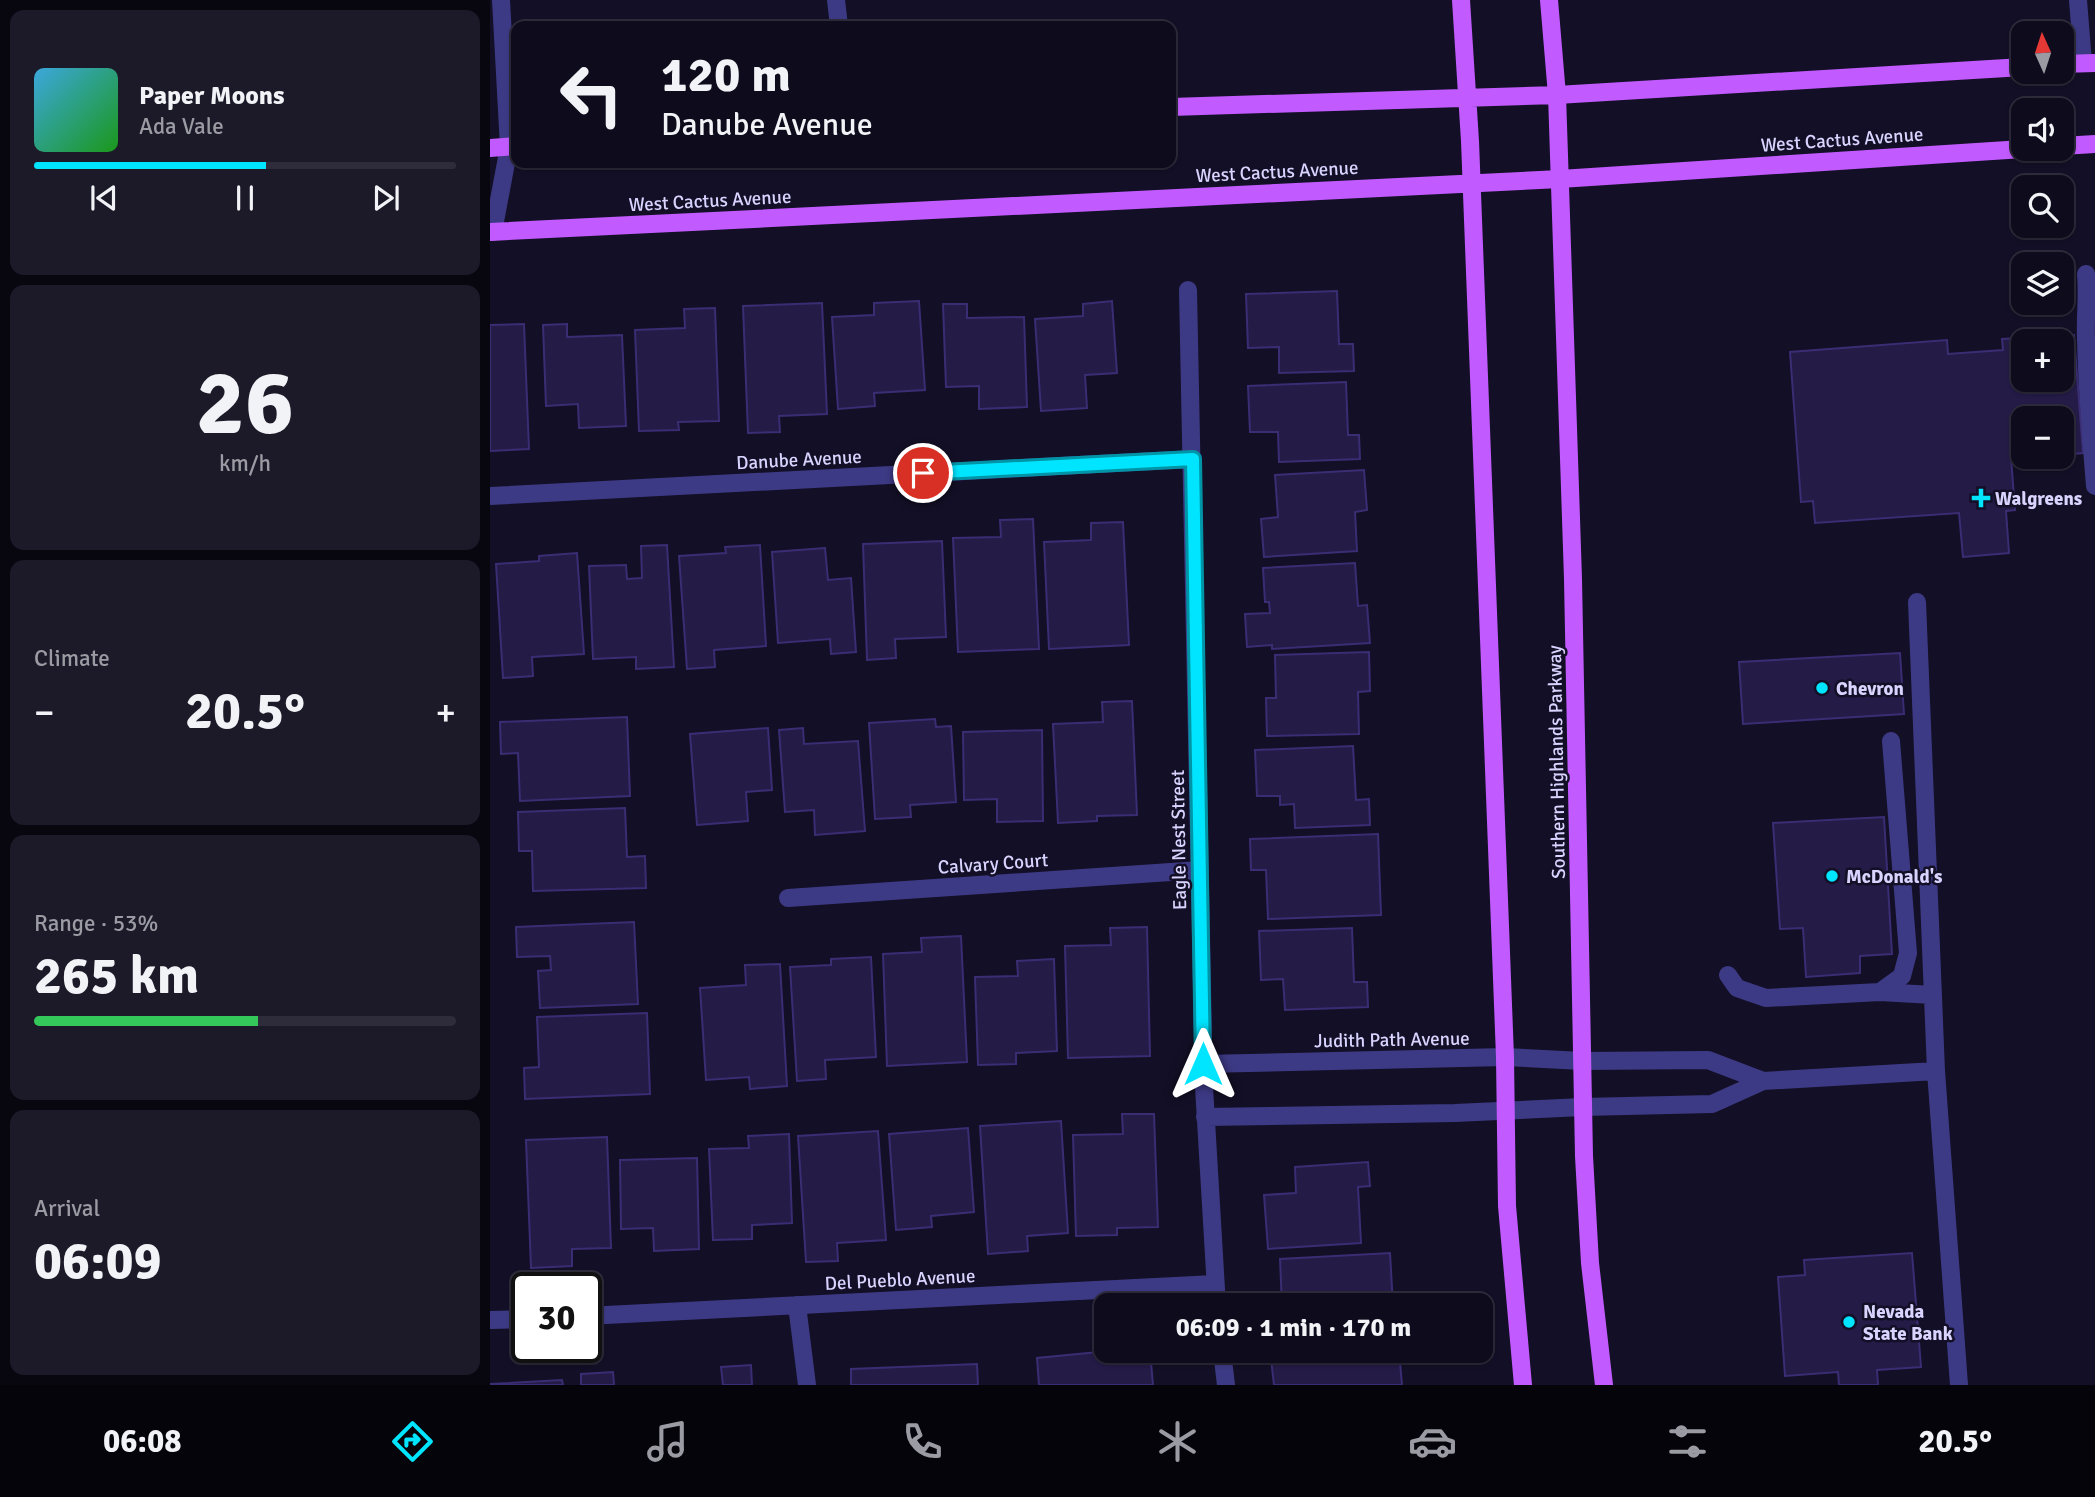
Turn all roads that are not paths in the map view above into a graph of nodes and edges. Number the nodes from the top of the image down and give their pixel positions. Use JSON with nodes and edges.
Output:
{"nodes":[{"id":1,"x":501,"y":0,"type":"edge"},
{"id":2,"x":836,"y":0,"type":"edge"},
{"id":3,"x":1461,"y":0,"type":"edge"},
{"id":4,"x":1549,"y":0,"type":"edge"},
{"id":5,"x":2078,"y":0,"type":"edge"},
{"id":6,"x":496,"y":19,"type":"edge"},
{"id":7,"x":838,"y":21,"type":"edge"},
{"id":8,"x":2089,"y":63,"type":"edge"},
{"id":9,"x":2011,"y":68,"type":"edge"},
{"id":10,"x":1556,"y":95,"type":"junction"},
{"id":11,"x":1469,"y":98,"type":"junction"},
{"id":12,"x":1176,"y":107,"type":"edge"},
{"id":13,"x":511,"y":132,"type":"edge"},
{"id":14,"x":2095,"y":144,"type":"edge"},
{"id":15,"x":2074,"y":145,"type":"edge"},
{"id":16,"x":511,"y":147,"type":"edge"},
{"id":17,"x":490,"y":148,"type":"edge"},
{"id":18,"x":2011,"y":150,"type":"edge"},
{"id":19,"x":511,"y":155,"type":"edge"},
{"id":20,"x":1560,"y":178,"type":"junction"},
{"id":21,"x":1472,"y":183,"type":"junction"},
{"id":22,"x":491,"y":230,"type":"edge"},
{"id":23,"x":2086,"y":274,"type":"dead end"},
{"id":24,"x":1188,"y":290,"type":"dead end"},
{"id":25,"x":1193,"y":459,"type":"junction"},
{"id":26,"x":2095,"y":486,"type":"edge"},
{"id":27,"x":490,"y":496,"type":"edge"},
{"id":28,"x":1917,"y":602,"type":"dead end"},
{"id":29,"x":1891,"y":741,"type":"dead end"},
{"id":30,"x":1200,"y":870,"type":"junction"},
{"id":31,"x":788,"y":898,"type":"dead end"},
{"id":32,"x":1728,"y":975,"type":"dead end"},
{"id":33,"x":1880,"y":992,"type":"junction"},
{"id":34,"x":1933,"y":995,"type":"junction"},
{"id":35,"x":1505,"y":1057,"type":"junction"},
{"id":36,"x":1581,"y":1061,"type":"junction"},
{"id":37,"x":1203,"y":1064,"type":"junction"},
{"id":38,"x":1936,"y":1070,"type":"junction"},
{"id":39,"x":1763,"y":1081,"type":"junction"},
{"id":40,"x":1583,"y":1107,"type":"junction"},
{"id":41,"x":1506,"y":1112,"type":"junction"},
{"id":42,"x":1205,"y":1116,"type":"junction"},
{"id":43,"x":1215,"y":1284,"type":"junction"},
{"id":44,"x":1216,"y":1293,"type":"edge"},
{"id":45,"x":797,"y":1305,"type":"junction"},
{"id":46,"x":602,"y":1315,"type":"edge"},
{"id":47,"x":511,"y":1320,"type":"edge"},
{"id":48,"x":490,"y":1321,"type":"edge"},
{"id":49,"x":1224,"y":1363,"type":"edge"},
{"id":50,"x":807,"y":1385,"type":"edge"},
{"id":51,"x":1226,"y":1385,"type":"edge"},
{"id":52,"x":1524,"y":1385,"type":"edge"},
{"id":53,"x":1604,"y":1385,"type":"edge"},
{"id":54,"x":1959,"y":1385,"type":"edge"}],
"edges":[{"from":1,"to":6,"type":"street"},
{"from":2,"to":7,"type":"street"},
{"from":3,"to":11,"type":"main road"},
{"from":4,"to":10,"type":"main road","name":"Southern Highlands Parkway"},
{"from":5,"to":8,"type":"street"},
{"from":6,"to":13,"type":"street"},
{"from":9,"to":10,"type":"main road"},
{"from":10,"to":11,"type":"main road"},
{"from":10,"to":20,"type":"main road","name":"Southern Highlands Parkway"},
{"from":11,"to":12,"type":"main road"},
{"from":11,"to":21,"type":"main road"},
{"from":14,"to":15,"type":"main road"},
{"from":16,"to":17,"type":"main road"},
{"from":18,"to":20,"type":"main road","name":"West Cactus Avenue"},
{"from":19,"to":22,"type":"street"},
{"from":20,"to":21,"type":"main road","name":"West Cactus Avenue"},
{"from":20,"to":36,"type":"main road","name":"Southern Highlands Parkway"},
{"from":21,"to":22,"type":"main road","name":"West Cactus Avenue"},
{"from":21,"to":35,"type":"main road"},
{"from":23,"to":26,"type":"street"},
{"from":24,"to":25,"type":"street","name":"Eagle Nest Street"},
{"from":25,"to":27,"type":"street","name":"Danube Avenue"},
{"from":25,"to":30,"type":"street","name":"Eagle Nest Street"},
{"from":28,"to":34,"type":"street"},
{"from":29,"to":33,"type":"street"},
{"from":30,"to":31,"type":"street","name":"Calvary Court"},
{"from":30,"to":37,"type":"street","name":"Eagle Nest Street"},
{"from":32,"to":33,"type":"street"},
{"from":33,"to":34,"type":"street"},
{"from":34,"to":38,"type":"street"},
{"from":35,"to":36,"type":"street","name":"Judith Path Avenue"},
{"from":35,"to":37,"type":"street","name":"Judith Path Avenue"},
{"from":35,"to":41,"type":"main road"},
{"from":36,"to":39,"type":"street","name":"Judith Path Avenue"},
{"from":36,"to":40,"type":"main road","name":"Southern Highlands Parkway"},
{"from":37,"to":42,"type":"street","name":"Eagle Nest Street"},
{"from":38,"to":39,"type":"street"},
{"from":38,"to":54,"type":"street"},
{"from":39,"to":40,"type":"street"},
{"from":40,"to":41,"type":"street"},
{"from":40,"to":53,"type":"main road","name":"Southern Highlands Parkway"},
{"from":41,"to":42,"type":"street"},
{"from":41,"to":52,"type":"main road"},
{"from":42,"to":43,"type":"street","name":"Eagle Nest Street"},
{"from":43,"to":44,"type":"street","name":"Eagle Nest Street"},
{"from":43,"to":45,"type":"street","name":"Del Pueblo Avenue"},
{"from":45,"to":46,"type":"street","name":"Del Pueblo Avenue"},
{"from":45,"to":50,"type":"street"},
{"from":47,"to":48,"type":"street"},
{"from":49,"to":51,"type":"street"}]}
